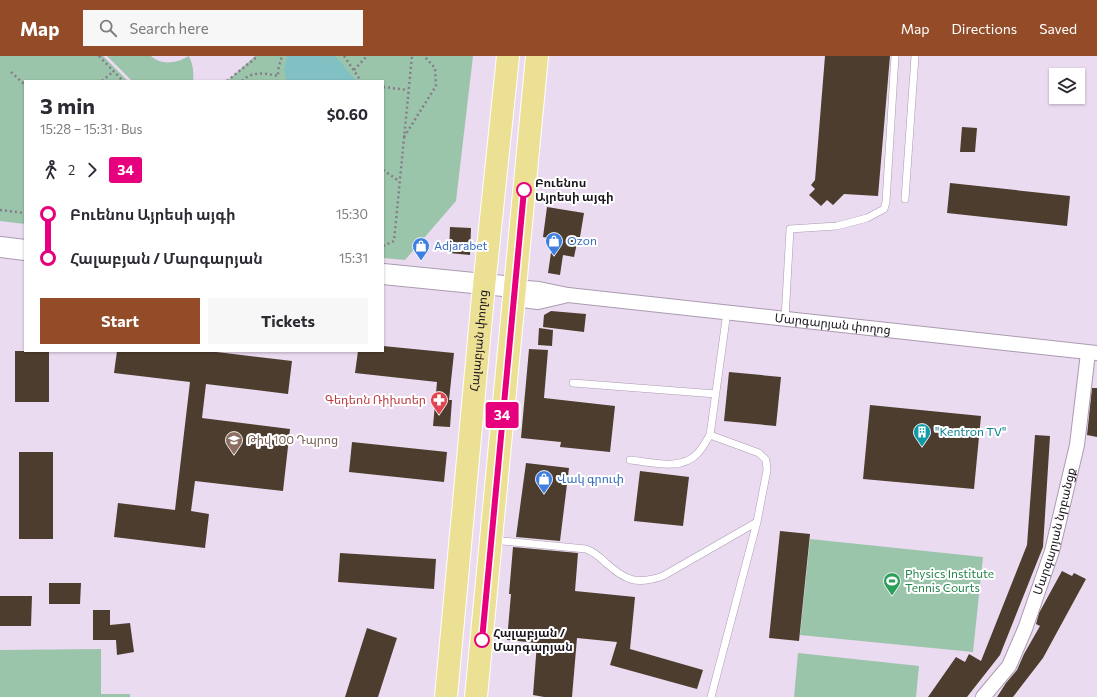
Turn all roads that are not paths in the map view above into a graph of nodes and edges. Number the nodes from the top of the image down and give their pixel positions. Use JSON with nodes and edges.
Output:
{"nodes":[{"id":1,"x":508,"y":56,"type":"edge"},
{"id":2,"x":537,"y":56,"type":"edge"},
{"id":3,"x":895,"y":56,"type":"edge"},
{"id":4,"x":915,"y":56,"type":"edge"},
{"id":5,"x":905,"y":199,"type":"dead end"},
{"id":6,"x":0,"y":238,"type":"edge"},
{"id":7,"x":24,"y":239,"type":"edge"},
{"id":8,"x":0,"y":247,"type":"edge"},
{"id":9,"x":24,"y":250,"type":"edge"},
{"id":10,"x":384,"y":274,"type":"edge"},
{"id":11,"x":384,"y":286,"type":"edge"},
{"id":12,"x":484,"y":290,"type":"junction"},
{"id":13,"x":514,"y":293,"type":"junction"},
{"id":14,"x":728,"y":312,"type":"junction"},
{"id":15,"x":785,"y":319,"type":"junction"},
{"id":16,"x":1093,"y":353,"type":"edge"},
{"id":17,"x":573,"y":383,"type":"dead end"},
{"id":18,"x":716,"y":394,"type":"junction"},
{"id":19,"x":710,"y":435,"type":"junction"},
{"id":20,"x":630,"y":460,"type":"dead end"},
{"id":21,"x":757,"y":522,"type":"junction"},
{"id":22,"x":491,"y":540,"type":"junction"},
{"id":23,"x":446,"y":697,"type":"edge"},
{"id":24,"x":476,"y":697,"type":"edge"},
{"id":25,"x":711,"y":697,"type":"edge"},
{"id":26,"x":983,"y":697,"type":"edge"}],
"edges":[{"from":1,"to":12,"type":"main road","name":"Հալաբյան փողոց"},
{"from":2,"to":13,"type":"main road"},
{"from":3,"to":15,"type":"lane"},
{"from":4,"to":5,"type":"lane"},
{"from":6,"to":7,"type":"main road"},
{"from":8,"to":9,"type":"main road"},
{"from":10,"to":12,"type":"main road","name":"Մարգարյան փողոց"},
{"from":11,"to":12,"type":"main road","name":"Մարգարյան փողոց"},
{"from":12,"to":13,"type":"main road","name":"Մարգարյան փողոց"},
{"from":12,"to":23,"type":"main road","name":"Հալաբյան փողոց"},
{"from":13,"to":14,"type":"street","name":"Մարգարյան փողոց"},
{"from":13,"to":22,"type":"main road"},
{"from":14,"to":15,"type":"street","name":"Մարգարյան փողոց"},
{"from":14,"to":18,"type":"lane"},
{"from":15,"to":16,"type":"street","name":"Մարգարյան փողոց"},
{"from":16,"to":26,"type":"street","name":"Մարգարյան նրբանցք"},
{"from":17,"to":18,"type":"lane"},
{"from":18,"to":19,"type":"lane"},
{"from":19,"to":20,"type":"lane"},
{"from":19,"to":21,"type":"lane"},
{"from":21,"to":22,"type":"lane"},
{"from":21,"to":25,"type":"lane"},
{"from":22,"to":24,"type":"main road"}]}
